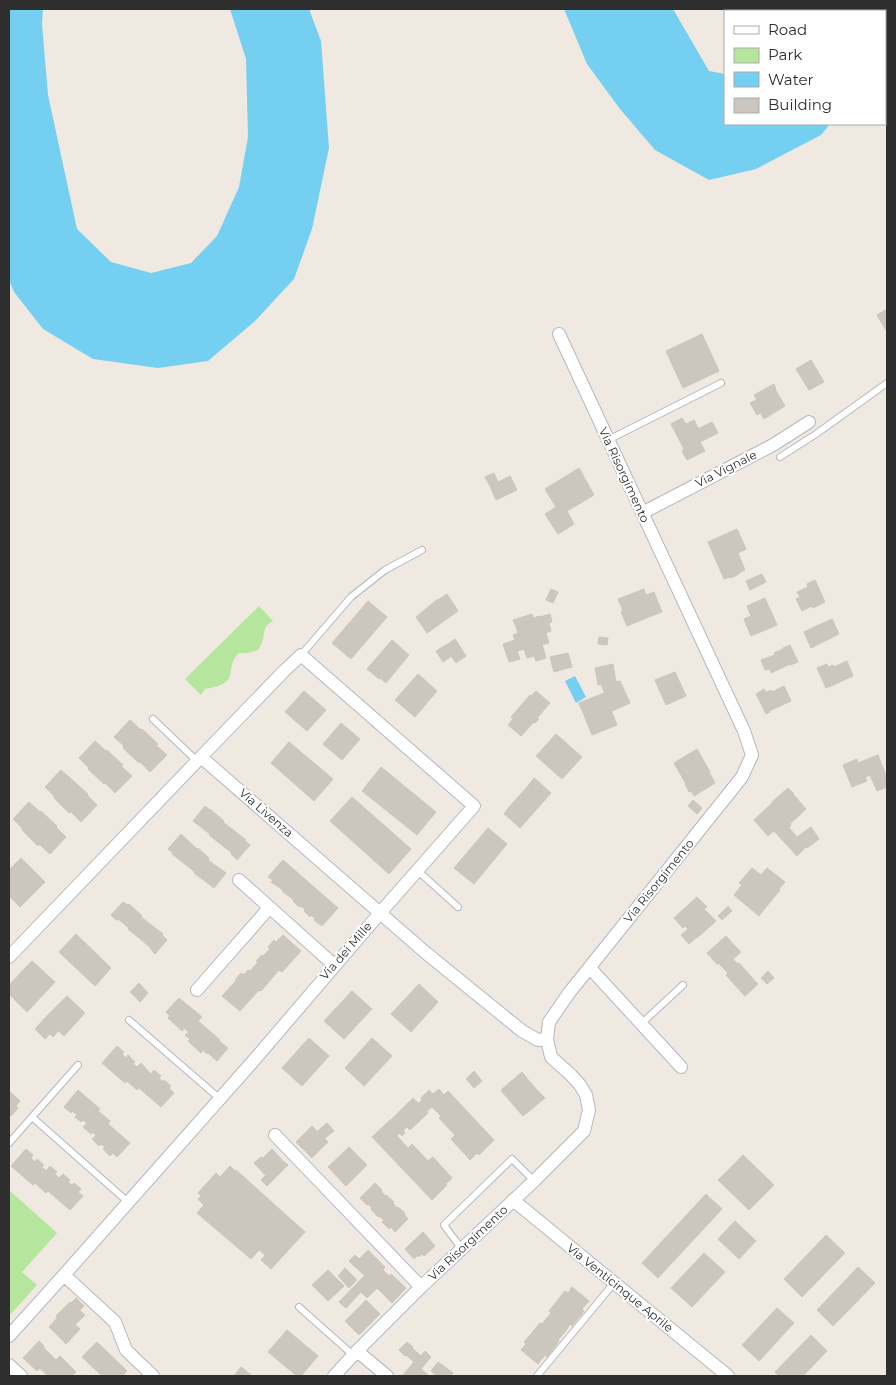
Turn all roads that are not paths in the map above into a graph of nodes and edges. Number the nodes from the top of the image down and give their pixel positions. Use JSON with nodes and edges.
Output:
{"nodes":[{"id":1,"x":558,"y":334,"type":"dead end"},
{"id":2,"x":721,"y":383,"type":"dead end"},
{"id":3,"x":887,"y":383,"type":"edge"},
{"id":4,"x":809,"y":422,"type":"dead end"},
{"id":5,"x":608,"y":440,"type":"junction"},
{"id":6,"x":780,"y":457,"type":"dead end"},
{"id":7,"x":642,"y":512,"type":"junction"},
{"id":8,"x":422,"y":550,"type":"dead end"},
{"id":9,"x":301,"y":655,"type":"junction"},
{"id":10,"x":153,"y":719,"type":"dead end"},
{"id":11,"x":199,"y":759,"type":"junction"},
{"id":12,"x":418,"y":871,"type":"junction"},
{"id":13,"x":239,"y":880,"type":"dead end"},
{"id":14,"x":458,"y":906,"type":"dead end"},
{"id":15,"x":269,"y":908,"type":"junction"},
{"id":16,"x":380,"y":912,"type":"junction"},
{"id":17,"x":9,"y":957,"type":"edge"},
{"id":18,"x":334,"y":965,"type":"junction"},
{"id":19,"x":590,"y":968,"type":"junction"},
{"id":20,"x":683,"y":985,"type":"dead end"},
{"id":21,"x":197,"y":990,"type":"dead end"},
{"id":22,"x":129,"y":1020,"type":"dead end"},
{"id":23,"x":641,"y":1024,"type":"junction"},
{"id":24,"x":547,"y":1039,"type":"junction"},
{"id":25,"x":78,"y":1065,"type":"dead end"},
{"id":26,"x":681,"y":1066,"type":"dead end"},
{"id":27,"x":219,"y":1098,"type":"junction"},
{"id":28,"x":32,"y":1117,"type":"junction"},
{"id":29,"x":275,"y":1135,"type":"dead end"},
{"id":30,"x":9,"y":1143,"type":"edge"},
{"id":31,"x":534,"y":1181,"type":"junction"},
{"id":32,"x":513,"y":1200,"type":"junction"},
{"id":33,"x":128,"y":1202,"type":"junction"},
{"id":34,"x":461,"y":1248,"type":"junction"},
{"id":35,"x":64,"y":1274,"type":"junction"},
{"id":36,"x":614,"y":1283,"type":"junction"},
{"id":37,"x":421,"y":1288,"type":"junction"},
{"id":38,"x":299,"y":1307,"type":"dead end"},
{"id":39,"x":9,"y":1336,"type":"edge"},
{"id":40,"x":355,"y":1353,"type":"junction"},
{"id":41,"x":9,"y":1365,"type":"edge"},
{"id":42,"x":21,"y":1376,"type":"edge"},
{"id":43,"x":153,"y":1376,"type":"edge"},
{"id":44,"x":334,"y":1376,"type":"edge"},
{"id":45,"x":387,"y":1376,"type":"edge"},
{"id":46,"x":537,"y":1376,"type":"edge"},
{"id":47,"x":728,"y":1376,"type":"edge"}],
"edges":[{"from":1,"to":5,"type":"street","name":"Via Risorgimento"},
{"from":2,"to":5,"type":"lane"},
{"from":3,"to":6,"type":"lane"},
{"from":4,"to":7,"type":"street","name":"Via Vignale"},
{"from":5,"to":7,"type":"street","name":"Via Risorgimento"},
{"from":7,"to":19,"type":"street","name":"Via Risorgimento"},
{"from":8,"to":9,"type":"lane"},
{"from":9,"to":11,"type":"street"},
{"from":9,"to":12,"type":"street","name":"Via dei Mille"},
{"from":10,"to":11,"type":"lane"},
{"from":11,"to":16,"type":"street","name":"Via Livenza"},
{"from":11,"to":17,"type":"street"},
{"from":12,"to":14,"type":"lane"},
{"from":12,"to":16,"type":"street","name":"Via dei Mille"},
{"from":13,"to":15,"type":"street"},
{"from":15,"to":18,"type":"street"},
{"from":15,"to":21,"type":"street"},
{"from":16,"to":18,"type":"street","name":"Via dei Mille"},
{"from":16,"to":24,"type":"street","name":"Via Livenza"},
{"from":18,"to":27,"type":"street","name":"Via dei Mille"},
{"from":19,"to":23,"type":"street"},
{"from":19,"to":24,"type":"street","name":"Via Risorgimento"},
{"from":20,"to":23,"type":"lane"},
{"from":22,"to":27,"type":"lane"},
{"from":23,"to":26,"type":"street"},
{"from":24,"to":31,"type":"street","name":"Via Risorgimento"},
{"from":25,"to":28,"type":"lane"},
{"from":27,"to":33,"type":"street","name":"Via dei Mille"},
{"from":28,"to":30,"type":"lane"},
{"from":28,"to":33,"type":"lane"},
{"from":29,"to":37,"type":"street"},
{"from":31,"to":32,"type":"street","name":"Via Risorgimento"},
{"from":31,"to":34,"type":"lane"},
{"from":32,"to":34,"type":"street","name":"Via Risorgimento"},
{"from":32,"to":36,"type":"street","name":"Via Venticinque Aprile"},
{"from":33,"to":35,"type":"street","name":"Via dei Mille"},
{"from":34,"to":37,"type":"street","name":"Via Risorgimento"},
{"from":35,"to":39,"type":"street","name":"Via dei Mille"},
{"from":35,"to":43,"type":"street"},
{"from":36,"to":46,"type":"lane"},
{"from":36,"to":47,"type":"street","name":"Via Venticinque Aprile"},
{"from":37,"to":40,"type":"street","name":"Via Risorgimento"},
{"from":38,"to":40,"type":"lane"},
{"from":40,"to":44,"type":"street","name":"Via Risorgimento"},
{"from":40,"to":45,"type":"street"},
{"from":41,"to":42,"type":"street"}]}
